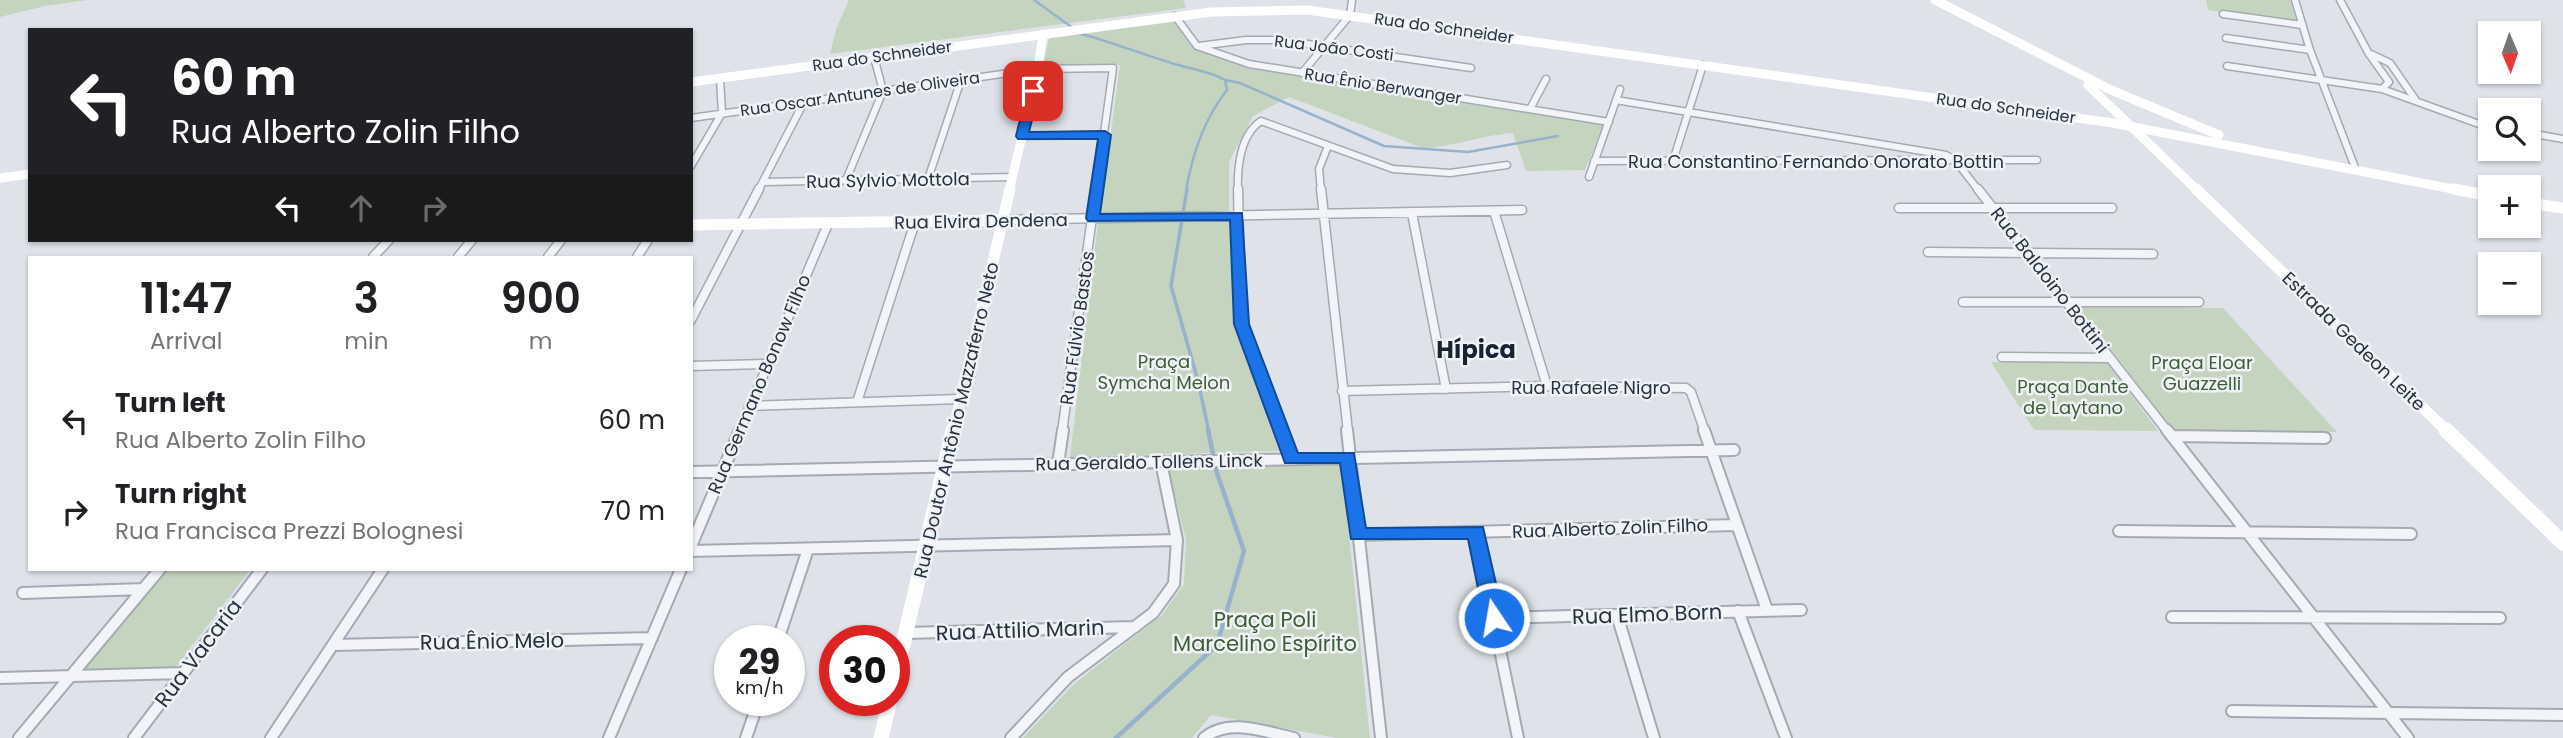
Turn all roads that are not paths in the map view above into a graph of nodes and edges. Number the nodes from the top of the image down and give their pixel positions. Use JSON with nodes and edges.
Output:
{"nodes":[{"id":1,"x":1352,"y":0,"type":"edge"},
{"id":2,"x":1935,"y":0,"type":"edge"},
{"id":3,"x":2295,"y":0,"type":"edge"},
{"id":4,"x":2340,"y":0,"type":"edge"},
{"id":5,"x":2223,"y":14,"type":"dead end"},
{"id":6,"x":1350,"y":15,"type":"junction"},
{"id":7,"x":1175,"y":16,"type":"junction"},
{"id":8,"x":2302,"y":25,"type":"junction"},
{"id":9,"x":1073,"y":29,"type":"joint"},
{"id":10,"x":1043,"y":34,"type":"junction"},
{"id":11,"x":2226,"y":38,"type":"dead end"},
{"id":12,"x":1325,"y":45,"type":"junction"},
{"id":13,"x":1197,"y":46,"type":"junction"},
{"id":14,"x":2310,"y":50,"type":"junction"},
{"id":15,"x":2369,"y":54,"type":"junction"},
{"id":16,"x":874,"y":57,"type":"junction"},
{"id":17,"x":1703,"y":65,"type":"junction"},
{"id":18,"x":2062,"y":65,"type":"junction"},
{"id":19,"x":2227,"y":66,"type":"dead end"},
{"id":20,"x":1114,"y":68,"type":"joint"},
{"id":21,"x":1471,"y":68,"type":"dead end"},
{"id":22,"x":1038,"y":69,"type":"junction"},
{"id":23,"x":1302,"y":73,"type":"junction"},
{"id":24,"x":720,"y":79,"type":"junction"},
{"id":25,"x":1546,"y":79,"type":"dead end"},
{"id":26,"x":961,"y":80,"type":"junction"},
{"id":27,"x":2322,"y":80,"type":"junction"},
{"id":28,"x":693,"y":82,"type":"edge"},
{"id":29,"x":1620,"y":89,"type":"dead end"},
{"id":30,"x":2382,"y":89,"type":"junction"},
{"id":31,"x":883,"y":91,"type":"junction"},
{"id":32,"x":2415,"y":99,"type":"junction"},
{"id":33,"x":1616,"y":100,"type":"junction"},
{"id":34,"x":804,"y":102,"type":"junction"},
{"id":35,"x":1530,"y":109,"type":"junction"},
{"id":36,"x":2156,"y":111,"type":"junction"},
{"id":37,"x":1688,"y":112,"type":"junction"},
{"id":38,"x":722,"y":113,"type":"junction"},
{"id":39,"x":693,"y":118,"type":"edge"},
{"id":40,"x":2122,"y":119,"type":"junction"},
{"id":41,"x":1609,"y":122,"type":"junction"},
{"id":42,"x":2478,"y":123,"type":"edge"},
{"id":43,"x":2147,"y":131,"type":"junction"},
{"id":44,"x":1105,"y":135,"type":"junction"},
{"id":45,"x":1022,"y":136,"type":"junction"},
{"id":46,"x":2541,"y":136,"type":"edge"},
{"id":47,"x":2563,"y":139,"type":"edge"},
{"id":48,"x":1328,"y":146,"type":"junction"},
{"id":49,"x":2286,"y":155,"type":"junction"},
{"id":50,"x":2037,"y":160,"type":"dead end"},
{"id":51,"x":1594,"y":161,"type":"junction"},
{"id":52,"x":1956,"y":161,"type":"junction"},
{"id":53,"x":1673,"y":162,"type":"junction"},
{"id":54,"x":693,"y":163,"type":"edge"},
{"id":55,"x":1507,"y":165,"type":"dead end"},
{"id":56,"x":2356,"y":170,"type":"junction"},
{"id":57,"x":28,"y":174,"type":"edge"},
{"id":58,"x":1012,"y":177,"type":"junction"},
{"id":59,"x":1589,"y":177,"type":"dead end"},
{"id":60,"x":0,"y":178,"type":"edge"},
{"id":61,"x":928,"y":179,"type":"junction"},
{"id":62,"x":846,"y":180,"type":"junction"},
{"id":63,"x":764,"y":182,"type":"junction"},
{"id":64,"x":2478,"y":194,"type":"edge"},
{"id":65,"x":2541,"y":205,"type":"edge"},
{"id":66,"x":1899,"y":208,"type":"dead end"},
{"id":67,"x":1993,"y":208,"type":"junction"},
{"id":68,"x":2112,"y":208,"type":"dead end"},
{"id":69,"x":2563,"y":208,"type":"edge"},
{"id":70,"x":1522,"y":210,"type":"dead end"},
{"id":71,"x":1494,"y":211,"type":"junction"},
{"id":72,"x":1412,"y":213,"type":"junction"},
{"id":73,"x":1325,"y":214,"type":"junction"},
{"id":74,"x":1237,"y":216,"type":"junction"},
{"id":75,"x":1156,"y":217,"type":"joint"},
{"id":76,"x":1093,"y":218,"type":"junction"},
{"id":77,"x":1002,"y":220,"type":"junction"},
{"id":78,"x":915,"y":222,"type":"junction"},
{"id":79,"x":742,"y":224,"type":"junction"},
{"id":80,"x":828,"y":224,"type":"junction"},
{"id":81,"x":693,"y":225,"type":"edge"},
{"id":82,"x":386,"y":242,"type":"edge"},
{"id":83,"x":470,"y":242,"type":"edge"},
{"id":84,"x":559,"y":242,"type":"edge"},
{"id":85,"x":1928,"y":252,"type":"dead end"},
{"id":86,"x":2029,"y":254,"type":"junction"},
{"id":87,"x":2153,"y":254,"type":"dead end"},
{"id":88,"x":374,"y":256,"type":"edge"},
{"id":89,"x":459,"y":256,"type":"edge"},
{"id":90,"x":549,"y":256,"type":"edge"},
{"id":91,"x":1963,"y":302,"type":"dead end"},
{"id":92,"x":2199,"y":302,"type":"dead end"},
{"id":93,"x":2067,"y":303,"type":"junction"},
{"id":94,"x":693,"y":316,"type":"edge"},
{"id":95,"x":2001,"y":357,"type":"dead end"},
{"id":96,"x":2110,"y":358,"type":"junction"},
{"id":97,"x":766,"y":364,"type":"junction"},
{"id":98,"x":693,"y":366,"type":"edge"},
{"id":99,"x":1546,"y":386,"type":"junction"},
{"id":100,"x":1446,"y":389,"type":"junction"},
{"id":101,"x":1342,"y":391,"type":"junction"},
{"id":102,"x":959,"y":399,"type":"junction"},
{"id":103,"x":857,"y":402,"type":"junction"},
{"id":104,"x":749,"y":406,"type":"junction"},
{"id":105,"x":2172,"y":436,"type":"junction"},
{"id":106,"x":2325,"y":438,"type":"dead end"},
{"id":107,"x":1734,"y":450,"type":"dead end"},
{"id":108,"x":1713,"y":451,"type":"junction"},
{"id":109,"x":1348,"y":457,"type":"junction"},
{"id":110,"x":1291,"y":459,"type":"junction"},
{"id":111,"x":1161,"y":462,"type":"junction"},
{"id":112,"x":1058,"y":464,"type":"junction"},
{"id":113,"x":943,"y":466,"type":"junction"},
{"id":114,"x":722,"y":471,"type":"junction"},
{"id":115,"x":693,"y":472,"type":"edge"},
{"id":116,"x":1736,"y":525,"type":"junction"},
{"id":117,"x":2119,"y":531,"type":"dead end"},
{"id":118,"x":1476,"y":532,"type":"junction"},
{"id":119,"x":2247,"y":532,"type":"junction"},
{"id":120,"x":2411,"y":534,"type":"dead end"},
{"id":121,"x":1357,"y":535,"type":"junction"},
{"id":122,"x":1177,"y":540,"type":"junction"},
{"id":123,"x":693,"y":541,"type":"edge"},
{"id":124,"x":2563,"y":543,"type":"edge"},
{"id":125,"x":927,"y":547,"type":"junction"},
{"id":126,"x":808,"y":549,"type":"junction"},
{"id":127,"x":693,"y":551,"type":"edge"},
{"id":128,"x":158,"y":571,"type":"edge"},
{"id":129,"x":260,"y":571,"type":"edge"},
{"id":130,"x":382,"y":571,"type":"edge"},
{"id":131,"x":680,"y":571,"type":"edge"},
{"id":132,"x":143,"y":589,"type":"junction"},
{"id":133,"x":23,"y":593,"type":"dead end"},
{"id":134,"x":1767,"y":610,"type":"junction"},
{"id":135,"x":1801,"y":610,"type":"dead end"},
{"id":136,"x":1738,"y":611,"type":"junction"},
{"id":137,"x":1617,"y":615,"type":"junction"},
{"id":138,"x":2313,"y":616,"type":"junction"},
{"id":139,"x":2172,"y":617,"type":"dead end"},
{"id":140,"x":1494,"y":618,"type":"junction"},
{"id":141,"x":2500,"y":618,"type":"dead end"},
{"id":142,"x":783,"y":625,"type":"edge"},
{"id":143,"x":908,"y":625,"type":"edge"},
{"id":144,"x":1135,"y":626,"type":"junction"},
{"id":145,"x":910,"y":633,"type":"edge"},
{"id":146,"x":652,"y":638,"type":"junction"},
{"id":147,"x":333,"y":645,"type":"junction"},
{"id":148,"x":182,"y":673,"type":"junction"},
{"id":149,"x":71,"y":676,"type":"junction"},
{"id":150,"x":0,"y":678,"type":"edge"},
{"id":151,"x":2232,"y":711,"type":"dead end"},
{"id":152,"x":2388,"y":713,"type":"junction"},
{"id":153,"x":2563,"y":715,"type":"edge"},
{"id":154,"x":754,"y":716,"type":"edge"},
{"id":155,"x":886,"y":716,"type":"edge"},
{"id":156,"x":19,"y":738,"type":"edge"},
{"id":157,"x":134,"y":738,"type":"edge"},
{"id":158,"x":271,"y":738,"type":"edge"},
{"id":159,"x":609,"y":738,"type":"edge"},
{"id":160,"x":746,"y":738,"type":"edge"},
{"id":161,"x":881,"y":738,"type":"edge"},
{"id":162,"x":1011,"y":738,"type":"edge"},
{"id":163,"x":1204,"y":738,"type":"edge"},
{"id":164,"x":1294,"y":738,"type":"edge"},
{"id":165,"x":1381,"y":738,"type":"edge"},
{"id":166,"x":1518,"y":738,"type":"edge"},
{"id":167,"x":1654,"y":738,"type":"edge"},
{"id":168,"x":1786,"y":738,"type":"edge"},
{"id":169,"x":2408,"y":738,"type":"edge"}],
"edges":[{"from":1,"to":6,"type":"street"},
{"from":2,"to":18,"type":"street","name":"Estrada Gedeon Leite"},
{"from":3,"to":8,"type":"street"},
{"from":4,"to":15,"type":"street"},
{"from":5,"to":8,"type":"street"},
{"from":6,"to":7,"type":"street","name":"Rua do Schneider"},
{"from":6,"to":12,"type":"street"},
{"from":6,"to":17,"type":"street","name":"Rua do Schneider"},
{"from":7,"to":9,"type":"street","name":"Rua do Schneider"},
{"from":7,"to":13,"type":"street"},
{"from":8,"to":14,"type":"street"},
{"from":9,"to":10,"type":"main road","name":"Rua do Schneider"},
{"from":10,"to":16,"type":"main road","name":"Rua do Schneider"},
{"from":10,"to":22,"type":"street","name":"Rua Doutor Antônio Mazzaferro Neto"},
{"from":11,"to":14,"type":"street"},
{"from":12,"to":13,"type":"street","name":"Rua João Costi"},
{"from":12,"to":21,"type":"street","name":"Rua João Costi"},
{"from":12,"to":23,"type":"street"},
{"from":13,"to":23,"type":"street","name":"Rua Ênio Berwanger"},
{"from":14,"to":27,"type":"street"},
{"from":15,"to":30,"type":"street"},
{"from":15,"to":32,"type":"street"},
{"from":16,"to":24,"type":"main road","name":"Rua do Schneider"},
{"from":16,"to":31,"type":"street"},
{"from":17,"to":37,"type":"street"},
{"from":17,"to":40,"type":"street","name":"Rua do Schneider"},
{"from":18,"to":36,"type":"main road"},
{"from":18,"to":40,"type":"street","name":"Estrada Gedeon Leite"},
{"from":19,"to":27,"type":"street"},
{"from":20,"to":22,"type":"street","name":"Rua Oscar Antunes de Oliveira"},
{"from":20,"to":44,"type":"street","name":"Rua Fúlvio Bastos"},
{"from":22,"to":26,"type":"street","name":"Rua Oscar Antunes de Oliveira"},
{"from":22,"to":45,"type":"street","name":"Rua Doutor Antônio Mazzaferro Neto"},
{"from":23,"to":35,"type":"street","name":"Rua Ênio Berwanger"},
{"from":24,"to":28,"type":"main road","name":"Rua do Schneider"},
{"from":24,"to":38,"type":"street"},
{"from":25,"to":35,"type":"street"},
{"from":26,"to":31,"type":"street","name":"Rua Oscar Antunes de Oliveira"},
{"from":26,"to":61,"type":"street"},
{"from":27,"to":30,"type":"street"},
{"from":27,"to":56,"type":"street"},
{"from":29,"to":33,"type":"street"},
{"from":30,"to":32,"type":"street"},
{"from":31,"to":34,"type":"street","name":"Rua Oscar Antunes de Oliveira"},
{"from":31,"to":62,"type":"street"},
{"from":32,"to":42,"type":"street"},
{"from":33,"to":37,"type":"street"},
{"from":33,"to":41,"type":"street"},
{"from":34,"to":38,"type":"street","name":"Rua Oscar Antunes de Oliveira"},
{"from":34,"to":63,"type":"street"},
{"from":35,"to":41,"type":"street","name":"Rua Ênio Berwanger"},
{"from":36,"to":40,"type":"main road"},
{"from":36,"to":43,"type":"street"},
{"from":36,"to":49,"type":"street"},
{"from":37,"to":52,"type":"street"},
{"from":37,"to":53,"type":"street"},
{"from":38,"to":39,"type":"street","name":"Rua Oscar Antunes de Oliveira"},
{"from":38,"to":54,"type":"street"},
{"from":40,"to":43,"type":"street","name":"Estrada Gedeon Leite"},
{"from":40,"to":43,"type":"street"},
{"from":41,"to":51,"type":"street"},
{"from":43,"to":49,"type":"street"},
{"from":43,"to":124,"type":"main road","name":"Estrada Gedeon Leite"},
{"from":44,"to":45,"type":"street"},
{"from":44,"to":76,"type":"street","name":"Rua Fúlvio Bastos"},
{"from":45,"to":58,"type":"street","name":"Rua Doutor Antônio Mazzaferro Neto"},
{"from":46,"to":47,"type":"street"},
{"from":48,"to":55,"type":"street"},
{"from":48,"to":73,"type":"street"},
{"from":48,"to":74,"type":"street"},
{"from":49,"to":56,"type":"street"},
{"from":50,"to":52,"type":"street","name":"Rua Constantino Fernando Onorato Bottin"},
{"from":51,"to":53,"type":"street","name":"Rua Constantino Fernando Onorato Bottin"},
{"from":51,"to":59,"type":"street"},
{"from":52,"to":53,"type":"street","name":"Rua Constantino Fernando Onorato Bottin"},
{"from":52,"to":67,"type":"street","name":"Rua Baldoino Bottini"},
{"from":56,"to":64,"type":"street"},
{"from":57,"to":60,"type":"street"},
{"from":58,"to":61,"type":"street","name":"Rua Sylvio Mottola"},
{"from":58,"to":77,"type":"street","name":"Rua Doutor Antônio Mazzaferro Neto"},
{"from":61,"to":62,"type":"street","name":"Rua Sylvio Mottola"},
{"from":62,"to":63,"type":"street","name":"Rua Sylvio Mottola"},
{"from":63,"to":79,"type":"street"},
{"from":65,"to":69,"type":"street"},
{"from":66,"to":67,"type":"street"},
{"from":67,"to":68,"type":"street"},
{"from":67,"to":86,"type":"street","name":"Rua Baldoino Bottini"},
{"from":70,"to":71,"type":"street","name":"Rua Elvira Dendena"},
{"from":71,"to":72,"type":"street","name":"Rua Elvira Dendena"},
{"from":71,"to":99,"type":"street"},
{"from":72,"to":73,"type":"street","name":"Rua Elvira Dendena"},
{"from":72,"to":100,"type":"street"},
{"from":73,"to":74,"type":"street","name":"Rua Elvira Dendena"},
{"from":73,"to":101,"type":"street"},
{"from":74,"to":75,"type":"street","name":"Rua Elvira Dendena"},
{"from":74,"to":110,"type":"street"},
{"from":75,"to":76,"type":"street","name":"Rua Elvira Dendena"},
{"from":76,"to":77,"type":"street","name":"Rua Elvira Dendena"},
{"from":76,"to":112,"type":"street","name":"Rua Fúlvio Bastos"},
{"from":77,"to":78,"type":"street","name":"Rua Elvira Dendena"},
{"from":77,"to":102,"type":"street","name":"Rua Doutor Antônio Mazzaferro Neto"},
{"from":78,"to":80,"type":"street","name":"Rua Elvira Dendena"},
{"from":78,"to":103,"type":"street"},
{"from":79,"to":80,"type":"street","name":"Rua Elvira Dendena"},
{"from":79,"to":81,"type":"street","name":"Rua Elvira Dendena"},
{"from":79,"to":94,"type":"street"},
{"from":80,"to":97,"type":"street","name":"Rua Germano Bonow Filho"},
{"from":82,"to":88,"type":"street"},
{"from":83,"to":89,"type":"street"},
{"from":84,"to":90,"type":"street"},
{"from":85,"to":86,"type":"street"},
{"from":86,"to":87,"type":"street"},
{"from":86,"to":93,"type":"street","name":"Rua Baldoino Bottini"},
{"from":91,"to":93,"type":"street"},
{"from":92,"to":93,"type":"street"},
{"from":93,"to":96,"type":"street","name":"Rua Baldoino Bottini"},
{"from":95,"to":96,"type":"street"},
{"from":96,"to":105,"type":"street","name":"Rua Baldoino Bottini"},
{"from":97,"to":98,"type":"street"},
{"from":97,"to":104,"type":"street","name":"Rua Germano Bonow Filho"},
{"from":99,"to":100,"type":"street","name":"Rua Rafaele Nigro"},
{"from":99,"to":108,"type":"street","name":"Rua Rafaele Nigro"},
{"from":100,"to":101,"type":"street","name":"Rua Rafaele Nigro"},
{"from":101,"to":109,"type":"street"},
{"from":102,"to":103,"type":"street"},
{"from":102,"to":113,"type":"street","name":"Rua Doutor Antônio Mazzaferro Neto"},
{"from":103,"to":104,"type":"street"},
{"from":104,"to":114,"type":"street","name":"Rua Germano Bonow Filho"},
{"from":105,"to":106,"type":"street"},
{"from":105,"to":119,"type":"street","name":"Rua Baldoino Bottini"},
{"from":107,"to":108,"type":"street","name":"Rua Geraldo Tollens Linck"},
{"from":108,"to":109,"type":"street","name":"Rua Geraldo Tollens Linck"},
{"from":108,"to":116,"type":"street","name":"Rua Rafaele Nigro"},
{"from":109,"to":110,"type":"street","name":"Rua Geraldo Tollens Linck"},
{"from":109,"to":121,"type":"street"},
{"from":110,"to":111,"type":"street","name":"Rua Geraldo Tollens Linck"},
{"from":111,"to":112,"type":"street","name":"Rua Geraldo Tollens Linck"},
{"from":111,"to":122,"type":"street"},
{"from":112,"to":113,"type":"street","name":"Rua Geraldo Tollens Linck"},
{"from":113,"to":114,"type":"street","name":"Rua Geraldo Tollens Linck"},
{"from":113,"to":125,"type":"main road","name":"Rua Doutor Antônio Mazzaferro Neto"},
{"from":114,"to":115,"type":"street","name":"Rua Geraldo Tollens Linck"},
{"from":114,"to":123,"type":"street","name":"Rua Germano Bonow Filho"},
{"from":116,"to":118,"type":"street","name":"Rua Alberto Zolin Filho"},
{"from":116,"to":134,"type":"street","name":"Rua Rafaele Nigro"},
{"from":117,"to":119,"type":"street"},
{"from":118,"to":121,"type":"street","name":"Rua Alberto Zolin Filho"},
{"from":118,"to":140,"type":"street"},
{"from":119,"to":120,"type":"street"},
{"from":119,"to":138,"type":"street","name":"Rua Baldoino Bottini"},
{"from":121,"to":165,"type":"street"},
{"from":122,"to":125,"type":"street"},
{"from":122,"to":144,"type":"street"},
{"from":125,"to":126,"type":"street"},
{"from":125,"to":143,"type":"main road","name":"Rua Doutor Antônio Mazzaferro Neto"},
{"from":126,"to":127,"type":"street"},
{"from":126,"to":142,"type":"street"},
{"from":128,"to":132,"type":"street"},
{"from":129,"to":148,"type":"street","name":"Rua Vacaria"},
{"from":130,"to":147,"type":"street"},
{"from":131,"to":146,"type":"street"},
{"from":132,"to":133,"type":"street"},
{"from":132,"to":149,"type":"street"},
{"from":134,"to":135,"type":"street","name":"Rua Elmo Born"},
{"from":134,"to":136,"type":"street","name":"Rua Elmo Born"},
{"from":136,"to":137,"type":"street","name":"Rua Elmo Born"},
{"from":136,"to":168,"type":"street"},
{"from":137,"to":140,"type":"street","name":"Rua Elmo Born"},
{"from":137,"to":167,"type":"street"},
{"from":138,"to":139,"type":"street"},
{"from":138,"to":141,"type":"street"},
{"from":138,"to":152,"type":"street","name":"Rua Baldoino Bottini"},
{"from":140,"to":166,"type":"street"},
{"from":144,"to":145,"type":"street","name":"Rua Attilio Marin"},
{"from":144,"to":162,"type":"street"},
{"from":146,"to":147,"type":"street","name":"Rua Ênio Melo"},
{"from":146,"to":159,"type":"street"},
{"from":147,"to":158,"type":"street"},
{"from":148,"to":149,"type":"street"},
{"from":148,"to":157,"type":"street","name":"Rua Vacaria"},
{"from":149,"to":150,"type":"street"},
{"from":149,"to":156,"type":"street"},
{"from":151,"to":152,"type":"street"},
{"from":152,"to":153,"type":"street"},
{"from":152,"to":169,"type":"street","name":"Rua Baldoino Bottini"},
{"from":154,"to":160,"type":"street"},
{"from":155,"to":161,"type":"street"},
{"from":163,"to":164,"type":"street"}]}
